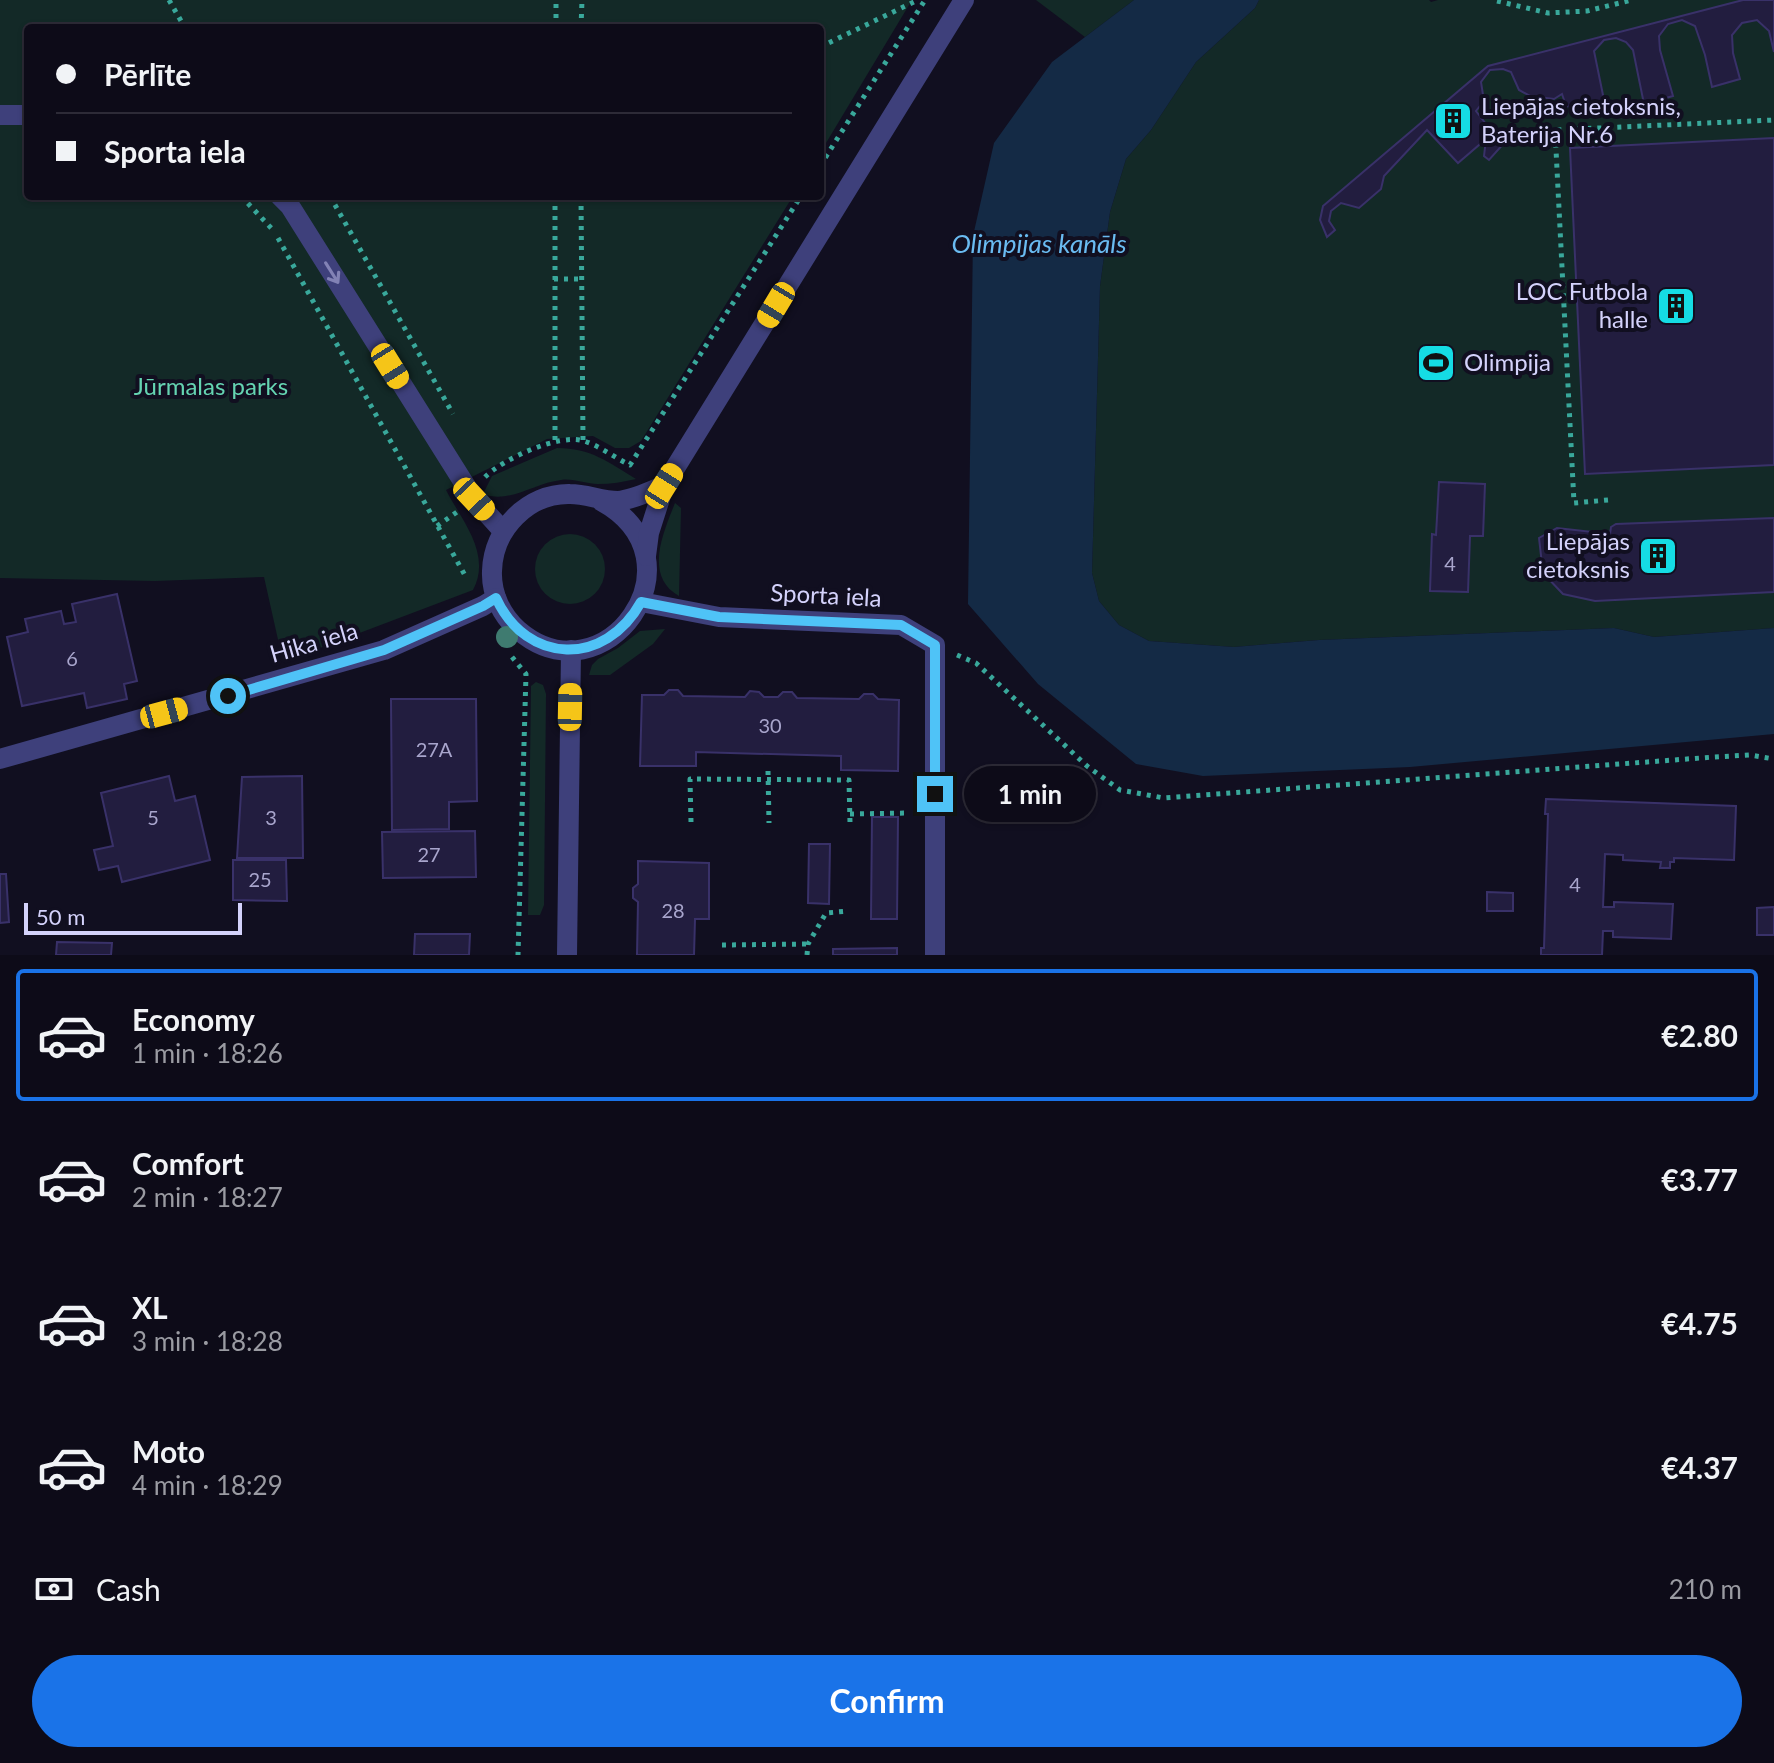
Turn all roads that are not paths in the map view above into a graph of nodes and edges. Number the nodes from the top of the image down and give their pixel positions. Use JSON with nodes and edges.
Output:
{"nodes":[{"id":1,"x":964,"y":0,"type":"edge"},
{"id":2,"x":0,"y":115,"type":"edge"},
{"id":3,"x":24,"y":115,"type":"edge"},
{"id":4,"x":284,"y":200,"type":"edge"},
{"id":5,"x":664,"y":486,"type":"junction"},
{"id":6,"x":601,"y":501,"type":"junction"},
{"id":7,"x":503,"y":531,"type":"junction"},
{"id":8,"x":646,"y":556,"type":"junction"},
{"id":9,"x":496,"y":598,"type":"junction"},
{"id":10,"x":641,"y":602,"type":"junction"},
{"id":11,"x":571,"y":650,"type":"junction"},
{"id":12,"x":0,"y":759,"type":"edge"},
{"id":13,"x":567,"y":955,"type":"edge"},
{"id":14,"x":935,"y":955,"type":"edge"}],
"edges":[{"from":1,"to":5,"type":"street"},
{"from":2,"to":3,"type":"street"},
{"from":4,"to":7,"type":"street","one_way":true},
{"from":5,"to":6,"type":"street"},
{"from":5,"to":8,"type":"street"},
{"from":6,"to":7,"type":"street"},
{"from":6,"to":8,"type":"street"},
{"from":7,"to":9,"type":"street"},
{"from":8,"to":10,"type":"street"},
{"from":9,"to":11,"type":"street"},
{"from":9,"to":12,"type":"street","name":"Hika iela"},
{"from":10,"to":11,"type":"street"},
{"from":10,"to":14,"type":"street","name":"Sporta iela"},
{"from":11,"to":13,"type":"street"}]}
